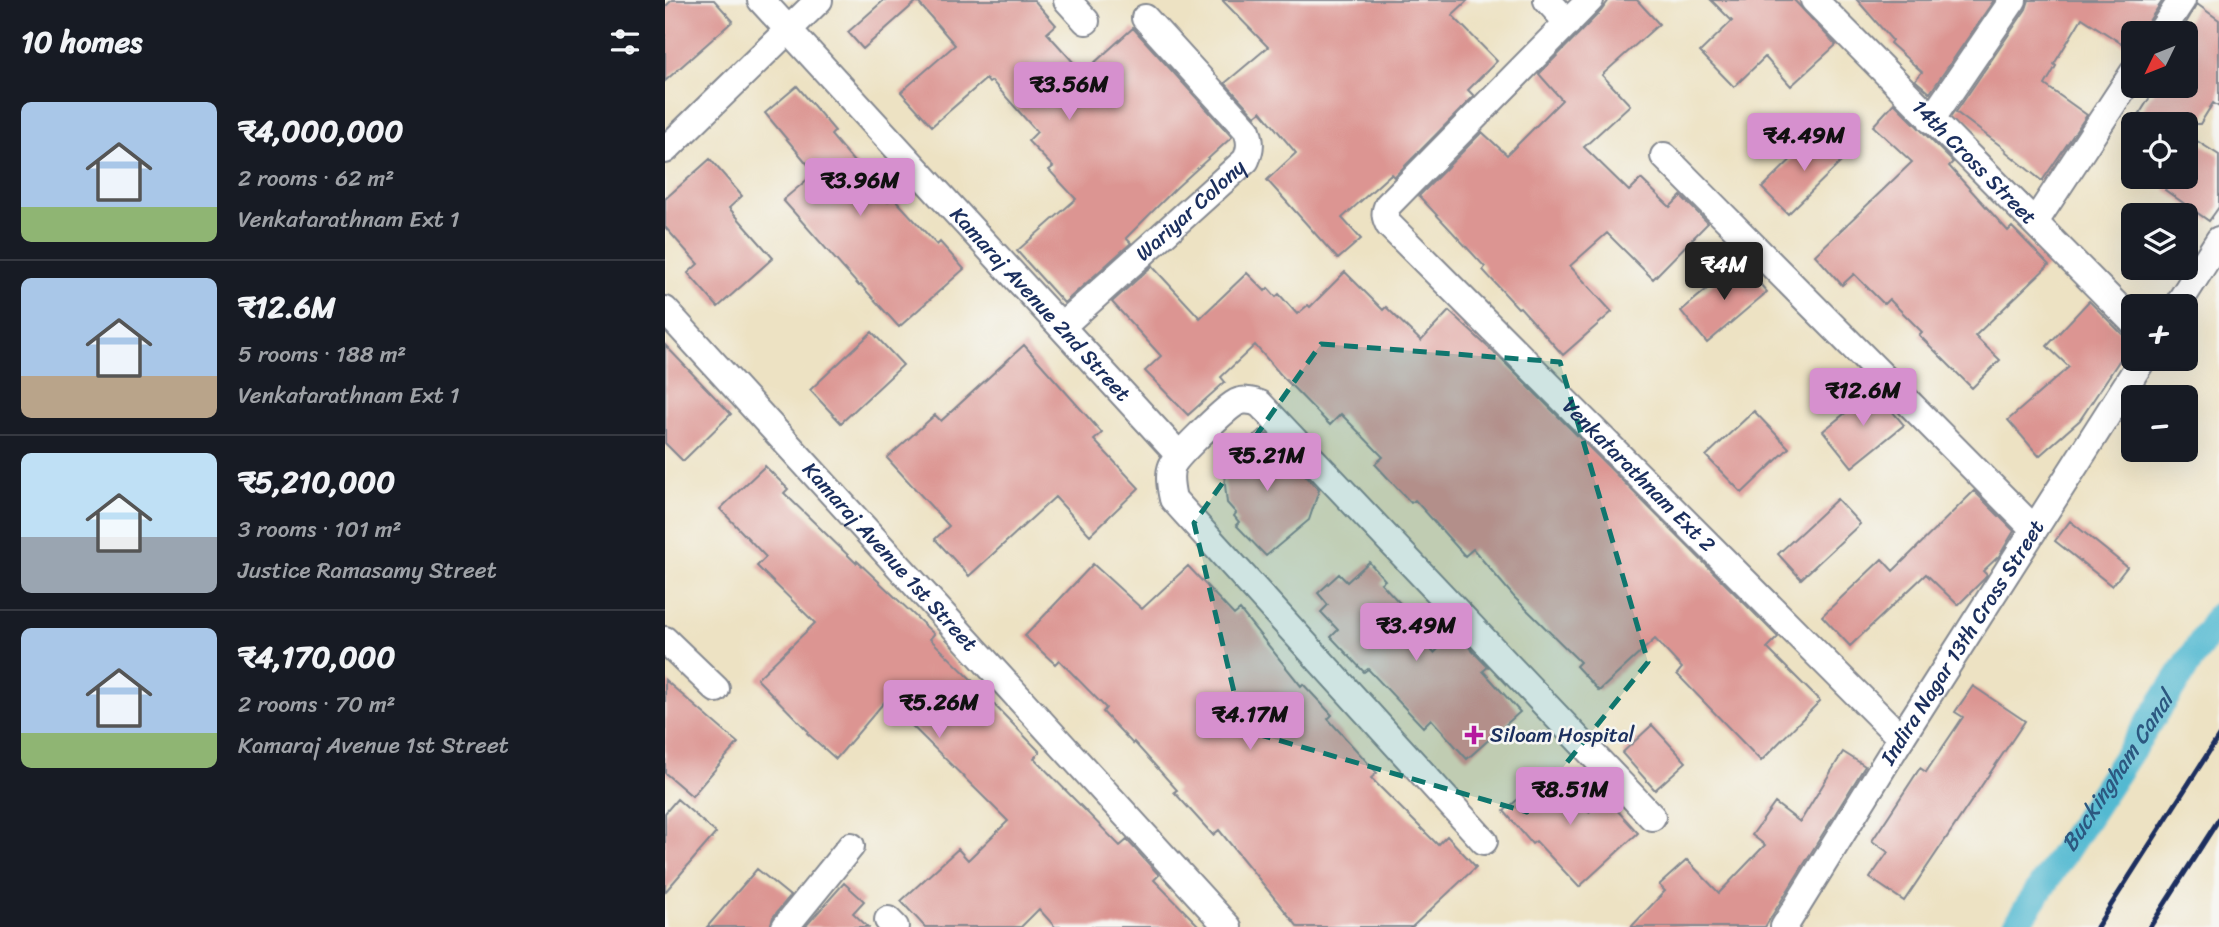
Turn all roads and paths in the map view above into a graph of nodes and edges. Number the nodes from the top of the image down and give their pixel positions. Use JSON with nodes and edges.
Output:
{"nodes":[{"id":1,"x":761,"y":0,"type":"edge"},
{"id":2,"x":819,"y":0,"type":"edge"},
{"id":3,"x":1067,"y":0,"type":"edge"},
{"id":4,"x":1547,"y":0,"type":"edge"},
{"id":5,"x":1590,"y":0,"type":"edge"},
{"id":6,"x":1814,"y":0,"type":"edge"},
{"id":7,"x":2014,"y":0,"type":"edge"},
{"id":8,"x":2182,"y":0,"type":"edge"},
{"id":9,"x":1145,"y":18,"type":"dead end"},
{"id":10,"x":1086,"y":20,"type":"dead end"},
{"id":11,"x":2168,"y":21,"type":"edge"},
{"id":12,"x":1568,"y":23,"type":"junction"},
{"id":13,"x":789,"y":30,"type":"junction"},
{"id":14,"x":2121,"y":92,"type":"edge"},
{"id":15,"x":1931,"y":120,"type":"junction"},
{"id":16,"x":665,"y":150,"type":"edge"},
{"id":17,"x":1664,"y":156,"type":"dead end"},
{"id":18,"x":2035,"y":222,"type":"junction"},
{"id":19,"x":2219,"y":240,"type":"edge"},
{"id":20,"x":2185,"y":294,"type":"edge"},
{"id":21,"x":665,"y":310,"type":"edge"},
{"id":22,"x":2121,"y":310,"type":"edge"},
{"id":23,"x":1062,"y":326,"type":"junction"},
{"id":24,"x":2135,"y":371,"type":"edge"},
{"id":25,"x":1179,"y":454,"type":"junction"},
{"id":26,"x":2033,"y":529,"type":"junction"},
{"id":27,"x":665,"y":640,"type":"edge"},
{"id":28,"x":716,"y":689,"type":"dead end"},
{"id":29,"x":1901,"y":738,"type":"junction"},
{"id":30,"x":1652,"y":817,"type":"dead end"},
{"id":31,"x":1484,"y":841,"type":"dead end"},
{"id":32,"x":851,"y":846,"type":"dead end"},
{"id":33,"x":785,"y":927,"type":"edge"},
{"id":34,"x":1228,"y":927,"type":"edge"},
{"id":35,"x":1784,"y":927,"type":"edge"}],
"edges":[{"from":1,"to":13,"type":"street","name":"Kamaraj Avenue 2nd Street"},
{"from":2,"to":13,"type":"street"},
{"from":3,"to":10,"type":"street"},
{"from":4,"to":12,"type":"street"},
{"from":5,"to":12,"type":"street"},
{"from":6,"to":15,"type":"street","name":"14th Cross Street"},
{"from":7,"to":15,"type":"street"},
{"from":8,"to":11,"type":"street"},
{"from":9,"to":23,"type":"street","name":"Wariyar Colony"},
{"from":12,"to":29,"type":"street","name":"Venkatarathnam Ext 2"},
{"from":13,"to":16,"type":"street"},
{"from":13,"to":23,"type":"street","name":"Kamaraj Avenue 2nd Street"},
{"from":14,"to":18,"type":"street"},
{"from":15,"to":18,"type":"street","name":"14th Cross Street"},
{"from":17,"to":26,"type":"street"},
{"from":18,"to":22,"type":"street","name":"14th Cross Street"},
{"from":19,"to":20,"type":"street"},
{"from":21,"to":34,"type":"street","name":"Kamaraj Avenue 1st Street"},
{"from":23,"to":25,"type":"street","name":"Kamaraj Avenue 2nd Street"},
{"from":24,"to":26,"type":"street","name":"Indira Nagar 13th Cross Street"},
{"from":25,"to":30,"type":"street"},
{"from":25,"to":31,"type":"street"},
{"from":26,"to":29,"type":"street","name":"Indira Nagar 13th Cross Street"},
{"from":27,"to":28,"type":"street"},
{"from":29,"to":35,"type":"street","name":"Indira Nagar 13th Cross Street"},
{"from":32,"to":33,"type":"street"}]}
